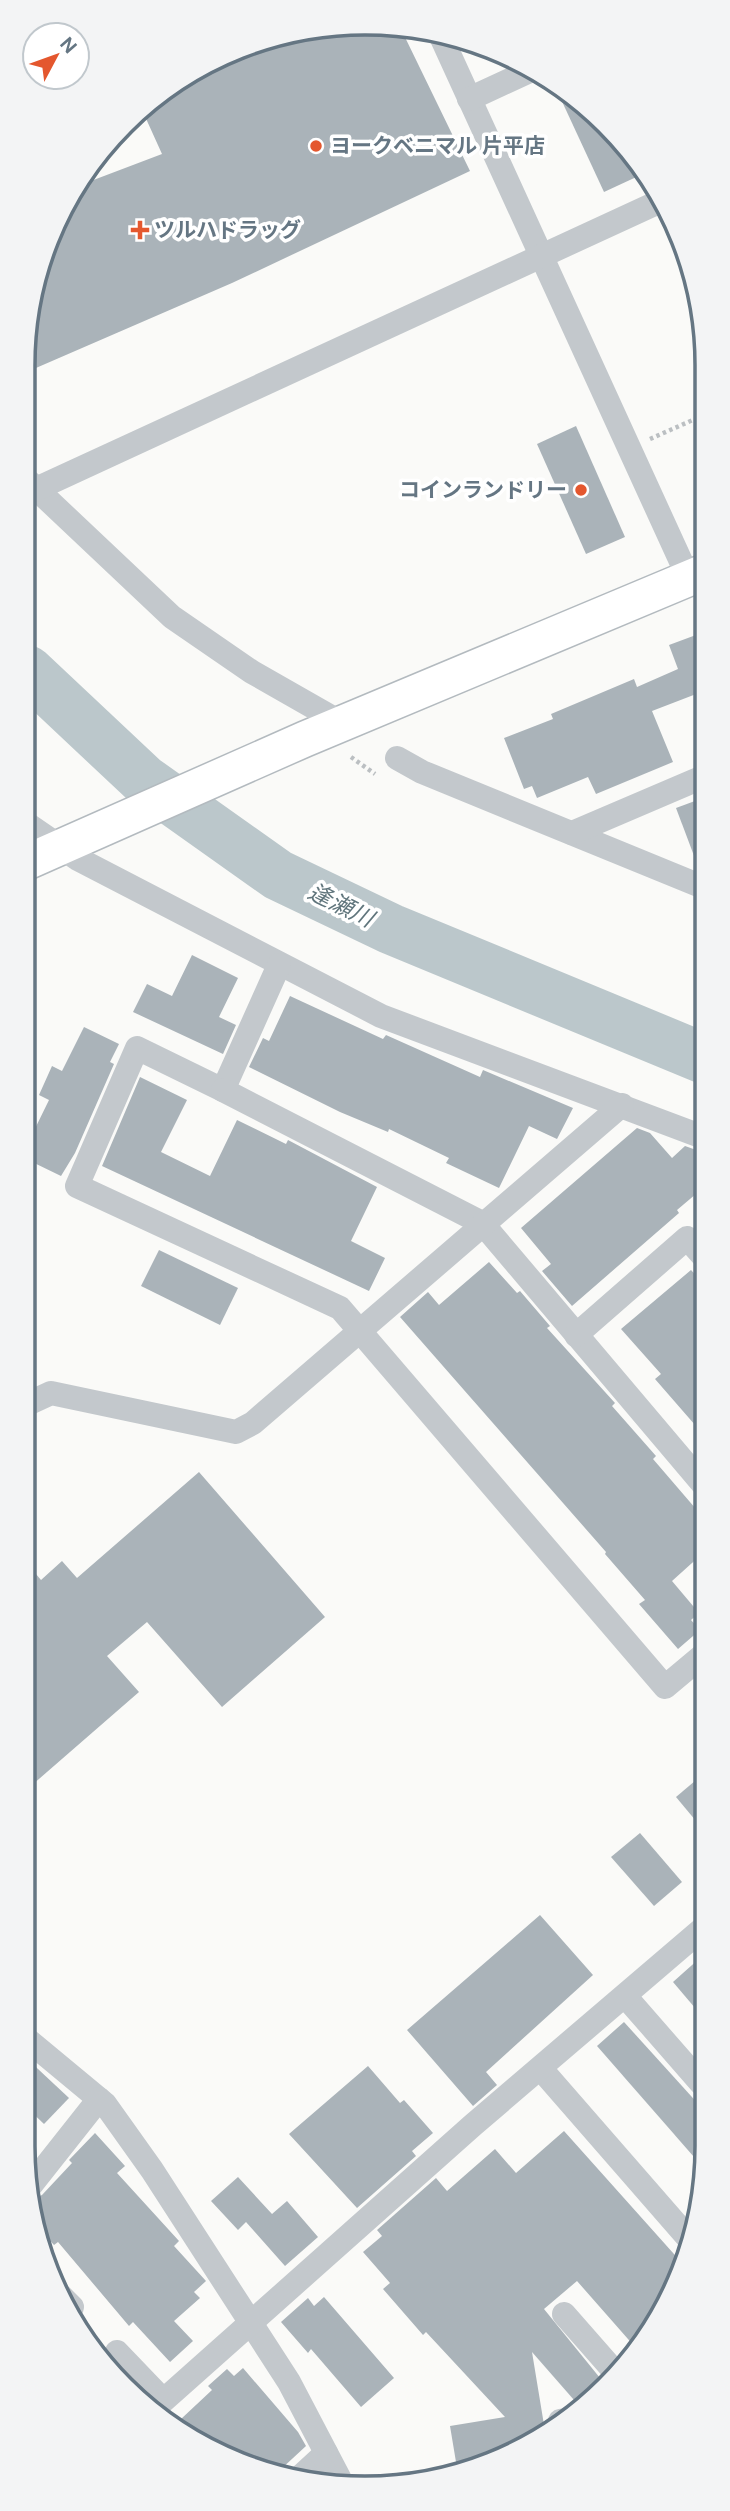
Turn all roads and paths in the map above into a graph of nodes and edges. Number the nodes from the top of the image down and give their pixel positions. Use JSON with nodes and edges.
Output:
{"nodes":[{"id":1,"x":445,"y":45,"type":"edge"},
{"id":2,"x":522,"y":75,"type":"edge"},
{"id":3,"x":469,"y":99,"type":"junction"},
{"id":4,"x":653,"y":204,"type":"edge"},
{"id":5,"x":542,"y":255,"type":"junction"},
{"id":6,"x":695,"y":419,"type":"edge"},
{"id":7,"x":648,"y":440,"type":"dead end"},
{"id":8,"x":35,"y":484,"type":"edge"},
{"id":9,"x":35,"y":490,"type":"edge"},
{"id":10,"x":695,"y":573,"type":"edge"},
{"id":11,"x":695,"y":575,"type":"edge"},
{"id":12,"x":345,"y":725,"type":"junction"},
{"id":13,"x":397,"y":758,"type":"dead end"},
{"id":14,"x":695,"y":781,"type":"edge"},
{"id":15,"x":35,"y":828,"type":"edge"},
{"id":16,"x":572,"y":833,"type":"junction"},
{"id":17,"x":69,"y":844,"type":"junction"},
{"id":18,"x":35,"y":859,"type":"edge"},
{"id":19,"x":695,"y":884,"type":"edge"},
{"id":20,"x":279,"y":965,"type":"junction"},
{"id":21,"x":223,"y":1090,"type":"junction"},
{"id":22,"x":622,"y":1105,"type":"junction"},
{"id":23,"x":695,"y":1134,"type":"edge"},
{"id":24,"x":482,"y":1223,"type":"junction"},
{"id":25,"x":695,"y":1247,"type":"edge"},
{"id":26,"x":362,"y":1330,"type":"junction"},
{"id":27,"x":576,"y":1335,"type":"junction"},
{"id":28,"x":35,"y":1400,"type":"edge"},
{"id":29,"x":695,"y":1475,"type":"edge"},
{"id":30,"x":695,"y":1662,"type":"edge"},
{"id":31,"x":695,"y":1938,"type":"edge"},
{"id":32,"x":625,"y":1996,"type":"junction"},
{"id":33,"x":35,"y":2046,"type":"edge"},
{"id":34,"x":541,"y":2070,"type":"junction"},
{"id":35,"x":695,"y":2076,"type":"edge"},
{"id":36,"x":99,"y":2099,"type":"junction"},
{"id":37,"x":37,"y":2177,"type":"edge"},
{"id":38,"x":683,"y":2233,"type":"edge"},
{"id":39,"x":564,"y":2314,"type":"dead end"},
{"id":40,"x":249,"y":2322,"type":"junction"},
{"id":41,"x":117,"y":2352,"type":"dead end"},
{"id":42,"x":610,"y":2367,"type":"edge"},
{"id":43,"x":159,"y":2404,"type":"edge"},
{"id":44,"x":326,"y":2453,"type":"junction"},
{"id":45,"x":307,"y":2471,"type":"edge"},
{"id":46,"x":337,"y":2474,"type":"edge"}],
"edges":[{"from":1,"to":3,"type":"street"},
{"from":2,"to":3,"type":"street"},
{"from":3,"to":5,"type":"street"},
{"from":4,"to":5,"type":"street"},
{"from":5,"to":8,"type":"street"},
{"from":5,"to":10,"type":"street"},
{"from":6,"to":7,"type":"path"},
{"from":9,"to":12,"type":"street"},
{"from":11,"to":12,"type":"street"},
{"from":12,"to":17,"type":"street"},
{"from":13,"to":16,"type":"street"},
{"from":14,"to":16,"type":"street"},
{"from":15,"to":17,"type":"street"},
{"from":16,"to":19,"type":"street"},
{"from":17,"to":18,"type":"street"},
{"from":17,"to":20,"type":"street"},
{"from":20,"to":21,"type":"street"},
{"from":20,"to":22,"type":"street"},
{"from":21,"to":24,"type":"street"},
{"from":21,"to":26,"type":"street"},
{"from":22,"to":23,"type":"street"},
{"from":22,"to":24,"type":"street"},
{"from":24,"to":26,"type":"street"},
{"from":24,"to":27,"type":"street"},
{"from":25,"to":27,"type":"street"},
{"from":26,"to":28,"type":"street"},
{"from":26,"to":30,"type":"street"},
{"from":27,"to":29,"type":"street"},
{"from":31,"to":32,"type":"street"},
{"from":32,"to":34,"type":"street"},
{"from":32,"to":35,"type":"street"},
{"from":33,"to":36,"type":"street"},
{"from":34,"to":38,"type":"street"},
{"from":34,"to":40,"type":"street"},
{"from":36,"to":37,"type":"street"},
{"from":36,"to":40,"type":"street"},
{"from":39,"to":42,"type":"street"},
{"from":40,"to":43,"type":"street"},
{"from":40,"to":44,"type":"street"},
{"from":41,"to":43,"type":"street"},
{"from":44,"to":45,"type":"street"},
{"from":44,"to":46,"type":"street"}]}
